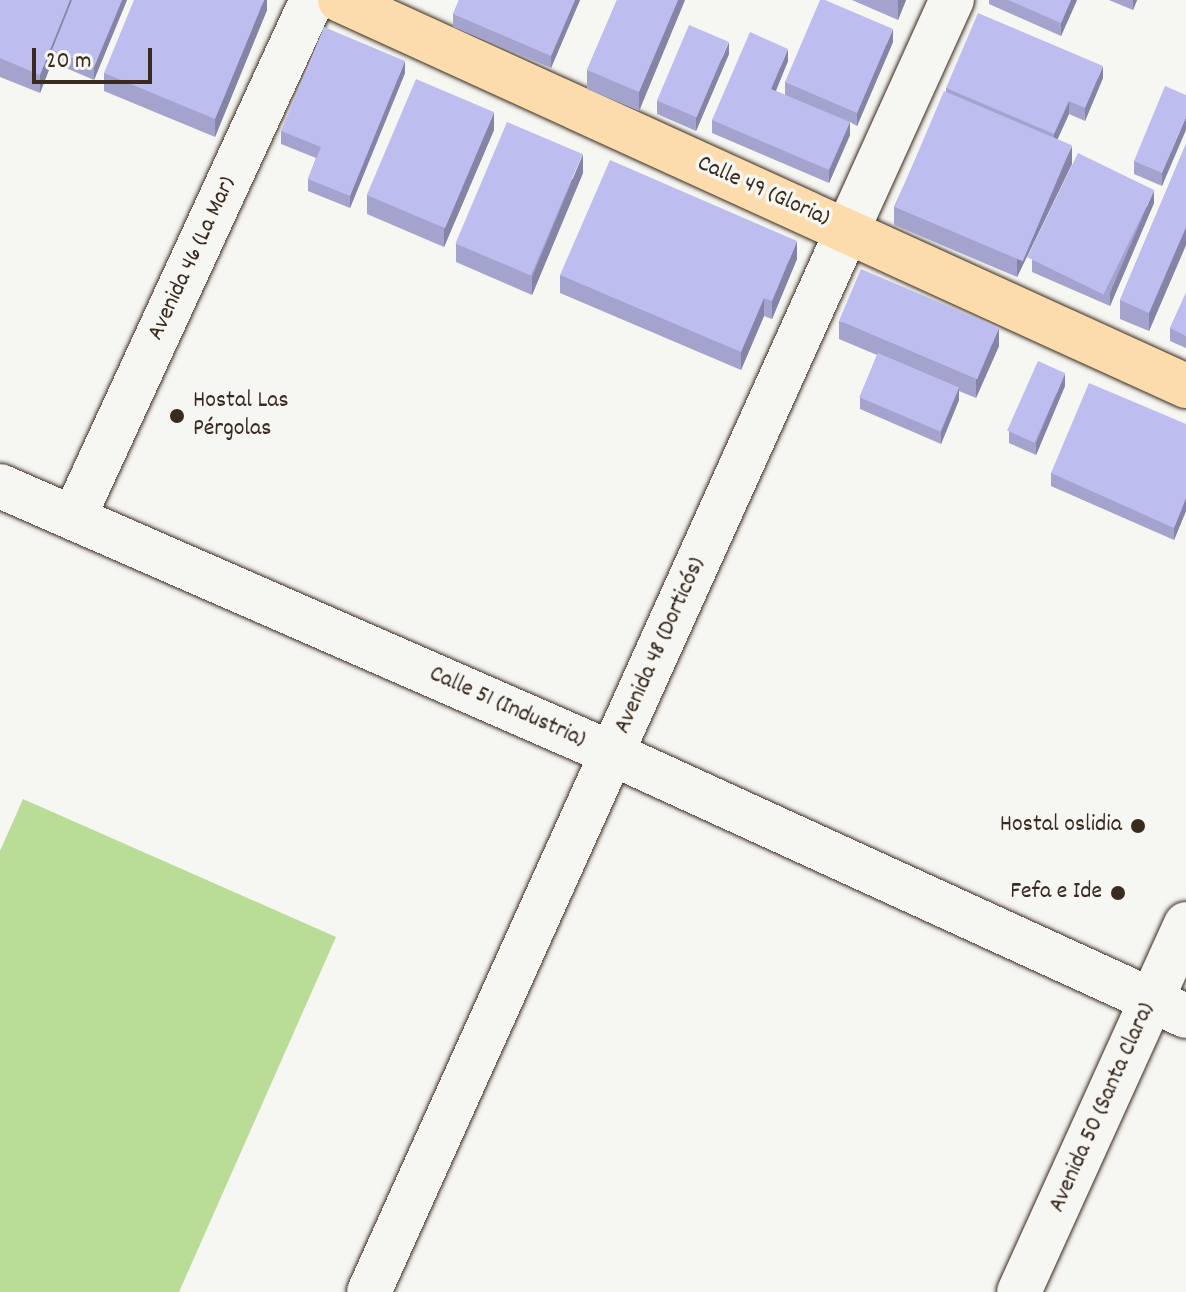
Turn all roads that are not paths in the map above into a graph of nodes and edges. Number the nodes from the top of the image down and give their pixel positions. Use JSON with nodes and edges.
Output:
{"nodes":[{"id":1,"x":312,"y":0,"type":"edge"},
{"id":2,"x":340,"y":0,"type":"edge"},
{"id":3,"x":952,"y":0,"type":"edge"},
{"id":4,"x":847,"y":231,"type":"junction"},
{"id":5,"x":1186,"y":386,"type":"edge"},
{"id":6,"x":0,"y":486,"type":"edge"},
{"id":7,"x":74,"y":517,"type":"junction"},
{"id":8,"x":613,"y":754,"type":"junction"},
{"id":9,"x":1186,"y":924,"type":"edge"},
{"id":10,"x":1169,"y":1008,"type":"edge"},
{"id":11,"x":369,"y":1292,"type":"edge"},
{"id":12,"x":1019,"y":1292,"type":"edge"}],
"edges":[{"from":1,"to":7,"type":"street","name":"Avenida 46 (La Mar)"},
{"from":2,"to":4,"type":"main road","name":"Calle 49 (Gloria)"},
{"from":3,"to":4,"type":"street","name":"Avenida 48 (Dorticós)"},
{"from":4,"to":5,"type":"main road","name":"Calle 49 (Gloria)"},
{"from":4,"to":8,"type":"street","name":"Avenida 48 (Dorticós)"},
{"from":6,"to":7,"type":"street","name":"Calle 51 (Industria)"},
{"from":7,"to":8,"type":"street","name":"Calle 51 (Industria)"},
{"from":8,"to":10,"type":"street","name":"Calle 51 (Industria)"},
{"from":8,"to":11,"type":"street","name":"Avenida 48 (Dorticós)"},
{"from":9,"to":10,"type":"street","name":"Avenida 50 (Santa Clara)"},
{"from":10,"to":12,"type":"street","name":"Avenida 50 (Santa Clara)"}]}
